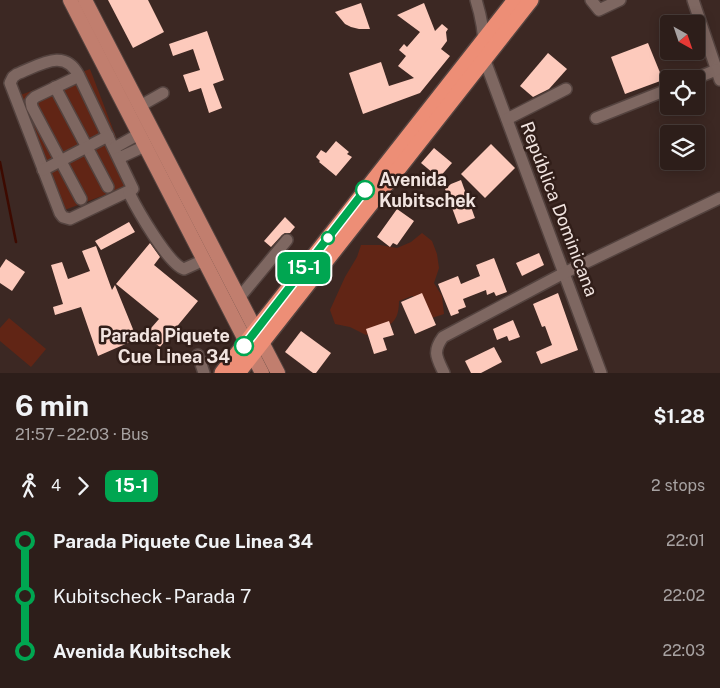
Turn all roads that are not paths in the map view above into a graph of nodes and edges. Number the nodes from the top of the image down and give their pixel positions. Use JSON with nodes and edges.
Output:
{"nodes":[{"id":1,"x":70,"y":0,"type":"edge"},
{"id":2,"x":85,"y":0,"type":"edge"},
{"id":3,"x":476,"y":0,"type":"edge"},
{"id":4,"x":515,"y":0,"type":"edge"},
{"id":5,"x":531,"y":0,"type":"edge"},
{"id":6,"x":591,"y":0,"type":"edge"},
{"id":7,"x":620,"y":0,"type":"edge"},
{"id":8,"x":693,"y":0,"type":"edge"},
{"id":9,"x":484,"y":38,"type":"junction"},
{"id":10,"x":484,"y":58,"type":"junction"},
{"id":11,"x":718,"y":75,"type":"edge"},
{"id":12,"x":79,"y":76,"type":"junction"},
{"id":13,"x":705,"y":77,"type":"edge"},
{"id":14,"x":55,"y":88,"type":"junction"},
{"id":15,"x":566,"y":89,"type":"dead end"},
{"id":16,"x":163,"y":93,"type":"dead end"},
{"id":17,"x":660,"y":93,"type":"edge"},
{"id":18,"x":140,"y":106,"type":"junction"},
{"id":19,"x":596,"y":118,"type":"dead end"},
{"id":20,"x":507,"y":119,"type":"junction"},
{"id":21,"x":108,"y":136,"type":"junction"},
{"id":22,"x":142,"y":140,"type":"junction"},
{"id":23,"x":87,"y":147,"type":"junction"},
{"id":24,"x":117,"y":153,"type":"junction"},
{"id":25,"x":61,"y":161,"type":"junction"},
{"id":26,"x":43,"y":170,"type":"junction"},
{"id":27,"x":108,"y":187,"type":"dead end"},
{"id":28,"x":175,"y":190,"type":"junction"},
{"id":29,"x":129,"y":192,"type":"junction"},
{"id":30,"x":720,"y":198,"type":"edge"},
{"id":31,"x":81,"y":199,"type":"dead end"},
{"id":32,"x":287,"y":240,"type":"dead end"},
{"id":33,"x":204,"y":260,"type":"junction"},
{"id":34,"x":564,"y":273,"type":"junction"},
{"id":35,"x":239,"y":298,"type":"junction"},
{"id":36,"x":254,"y":343,"type":"junction"},
{"id":37,"x":198,"y":355,"type":"dead end"},
{"id":38,"x":204,"y":373,"type":"edge"},
{"id":39,"x":222,"y":373,"type":"edge"},
{"id":40,"x":238,"y":373,"type":"edge"},
{"id":41,"x":262,"y":373,"type":"edge"},
{"id":42,"x":278,"y":373,"type":"edge"},
{"id":43,"x":444,"y":373,"type":"edge"},
{"id":44,"x":601,"y":373,"type":"edge"}],
"edges":[{"from":1,"to":22,"type":"main road"},
{"from":2,"to":18,"type":"main road"},
{"from":3,"to":9,"type":"street"},
{"from":4,"to":9,"type":"highway"},
{"from":5,"to":10,"type":"highway"},
{"from":6,"to":7,"type":"street"},
{"from":8,"to":11,"type":"street"},
{"from":9,"to":10,"type":"street"},
{"from":9,"to":36,"type":"highway"},
{"from":10,"to":20,"type":"street","name":"República Dominicana"},
{"from":10,"to":36,"type":"highway"},
{"from":11,"to":13,"type":"street"},
{"from":12,"to":14,"type":"street"},
{"from":12,"to":21,"type":"street"},
{"from":12,"to":26,"type":"street"},
{"from":14,"to":23,"type":"street"},
{"from":14,"to":25,"type":"street"},
{"from":15,"to":20,"type":"street"},
{"from":16,"to":18,"type":"street"},
{"from":17,"to":19,"type":"street"},
{"from":18,"to":28,"type":"main road"},
{"from":20,"to":34,"type":"street","name":"República Dominicana"},
{"from":21,"to":23,"type":"street"},
{"from":21,"to":24,"type":"street"},
{"from":22,"to":24,"type":"street"},
{"from":22,"to":28,"type":"main road"},
{"from":23,"to":25,"type":"street"},
{"from":23,"to":27,"type":"street"},
{"from":24,"to":29,"type":"street"},
{"from":25,"to":26,"type":"street"},
{"from":25,"to":31,"type":"street"},
{"from":26,"to":29,"type":"street"},
{"from":28,"to":33,"type":"main road"},
{"from":28,"to":35,"type":"main road"},
{"from":29,"to":33,"type":"street"},
{"from":30,"to":34,"type":"street"},
{"from":32,"to":35,"type":"street"},
{"from":33,"to":36,"type":"main road"},
{"from":34,"to":43,"type":"street"},
{"from":34,"to":44,"type":"street","name":"República Dominicana"},
{"from":35,"to":36,"type":"main road"},
{"from":36,"to":39,"type":"highway"},
{"from":36,"to":40,"type":"highway"},
{"from":36,"to":41,"type":"main road"},
{"from":36,"to":42,"type":"main road"},
{"from":37,"to":38,"type":"street"}]}
